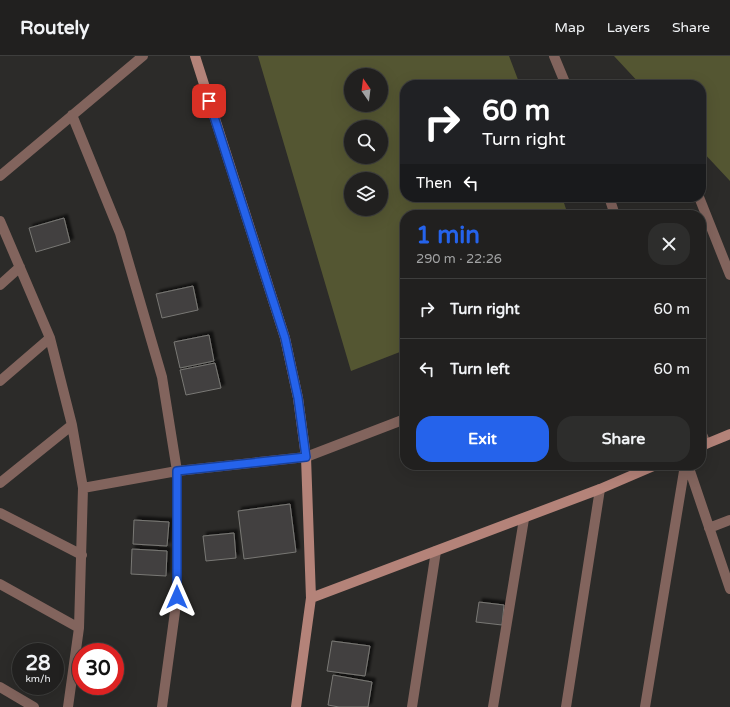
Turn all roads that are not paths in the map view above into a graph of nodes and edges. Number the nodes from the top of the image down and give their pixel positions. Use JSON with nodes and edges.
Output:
{"nodes":[{"id":1,"x":143,"y":56,"type":"edge"},
{"id":2,"x":195,"y":56,"type":"edge"},
{"id":3,"x":554,"y":56,"type":"edge"},
{"id":4,"x":564,"y":80,"type":"edge"},
{"id":5,"x":72,"y":115,"type":"junction"},
{"id":6,"x":0,"y":176,"type":"edge"},
{"id":7,"x":706,"y":215,"type":"edge"},
{"id":8,"x":0,"y":221,"type":"edge"},
{"id":9,"x":20,"y":267,"type":"junction"},
{"id":10,"x":730,"y":275,"type":"edge"},
{"id":11,"x":0,"y":285,"type":"edge"},
{"id":12,"x":50,"y":338,"type":"junction"},
{"id":13,"x":0,"y":381,"type":"edge"},
{"id":14,"x":400,"y":421,"type":"edge"},
{"id":15,"x":72,"y":425,"type":"junction"},
{"id":16,"x":730,"y":434,"type":"edge"},
{"id":17,"x":706,"y":444,"type":"edge"},
{"id":18,"x":306,"y":457,"type":"junction"},
{"id":19,"x":645,"y":470,"type":"edge"},
{"id":20,"x":685,"y":470,"type":"edge"},
{"id":21,"x":688,"y":470,"type":"edge"},
{"id":22,"x":177,"y":471,"type":"junction"},
{"id":23,"x":0,"y":483,"type":"edge"},
{"id":24,"x":84,"y":488,"type":"junction"},
{"id":25,"x":600,"y":490,"type":"junction"},
{"id":26,"x":0,"y":514,"type":"edge"},
{"id":27,"x":524,"y":518,"type":"junction"},
{"id":28,"x":730,"y":520,"type":"edge"},
{"id":29,"x":709,"y":528,"type":"junction"},
{"id":30,"x":436,"y":551,"type":"junction"},
{"id":31,"x":82,"y":555,"type":"junction"},
{"id":32,"x":0,"y":584,"type":"edge"},
{"id":33,"x":730,"y":589,"type":"edge"},
{"id":34,"x":311,"y":598,"type":"junction"},
{"id":35,"x":79,"y":628,"type":"junction"},
{"id":36,"x":0,"y":687,"type":"edge"},
{"id":37,"x":34,"y":707,"type":"edge"},
{"id":38,"x":68,"y":707,"type":"edge"},
{"id":39,"x":162,"y":707,"type":"edge"},
{"id":40,"x":296,"y":707,"type":"edge"},
{"id":41,"x":412,"y":707,"type":"edge"},
{"id":42,"x":493,"y":707,"type":"edge"},
{"id":43,"x":566,"y":707,"type":"edge"},
{"id":44,"x":645,"y":707,"type":"edge"}],
"edges":[{"from":1,"to":5,"type":"street"},
{"from":2,"to":18,"type":"street"},
{"from":3,"to":4,"type":"street"},
{"from":5,"to":6,"type":"street"},
{"from":5,"to":22,"type":"street"},
{"from":7,"to":10,"type":"street"},
{"from":8,"to":9,"type":"street"},
{"from":9,"to":11,"type":"street"},
{"from":9,"to":12,"type":"street"},
{"from":12,"to":13,"type":"street"},
{"from":12,"to":15,"type":"street"},
{"from":14,"to":18,"type":"street"},
{"from":15,"to":23,"type":"street"},
{"from":15,"to":24,"type":"street"},
{"from":16,"to":17,"type":"street"},
{"from":18,"to":22,"type":"street"},
{"from":18,"to":34,"type":"street"},
{"from":19,"to":25,"type":"street"},
{"from":20,"to":44,"type":"street"},
{"from":21,"to":29,"type":"street"},
{"from":22,"to":24,"type":"street"},
{"from":22,"to":39,"type":"street"},
{"from":24,"to":31,"type":"street"},
{"from":25,"to":27,"type":"street"},
{"from":25,"to":43,"type":"street"},
{"from":26,"to":31,"type":"street"},
{"from":27,"to":30,"type":"street"},
{"from":27,"to":42,"type":"street"},
{"from":28,"to":29,"type":"street"},
{"from":29,"to":33,"type":"street"},
{"from":30,"to":34,"type":"street"},
{"from":30,"to":41,"type":"street"},
{"from":31,"to":35,"type":"street"},
{"from":32,"to":35,"type":"street"},
{"from":34,"to":40,"type":"street"},
{"from":35,"to":38,"type":"street"},
{"from":36,"to":37,"type":"street"}]}
